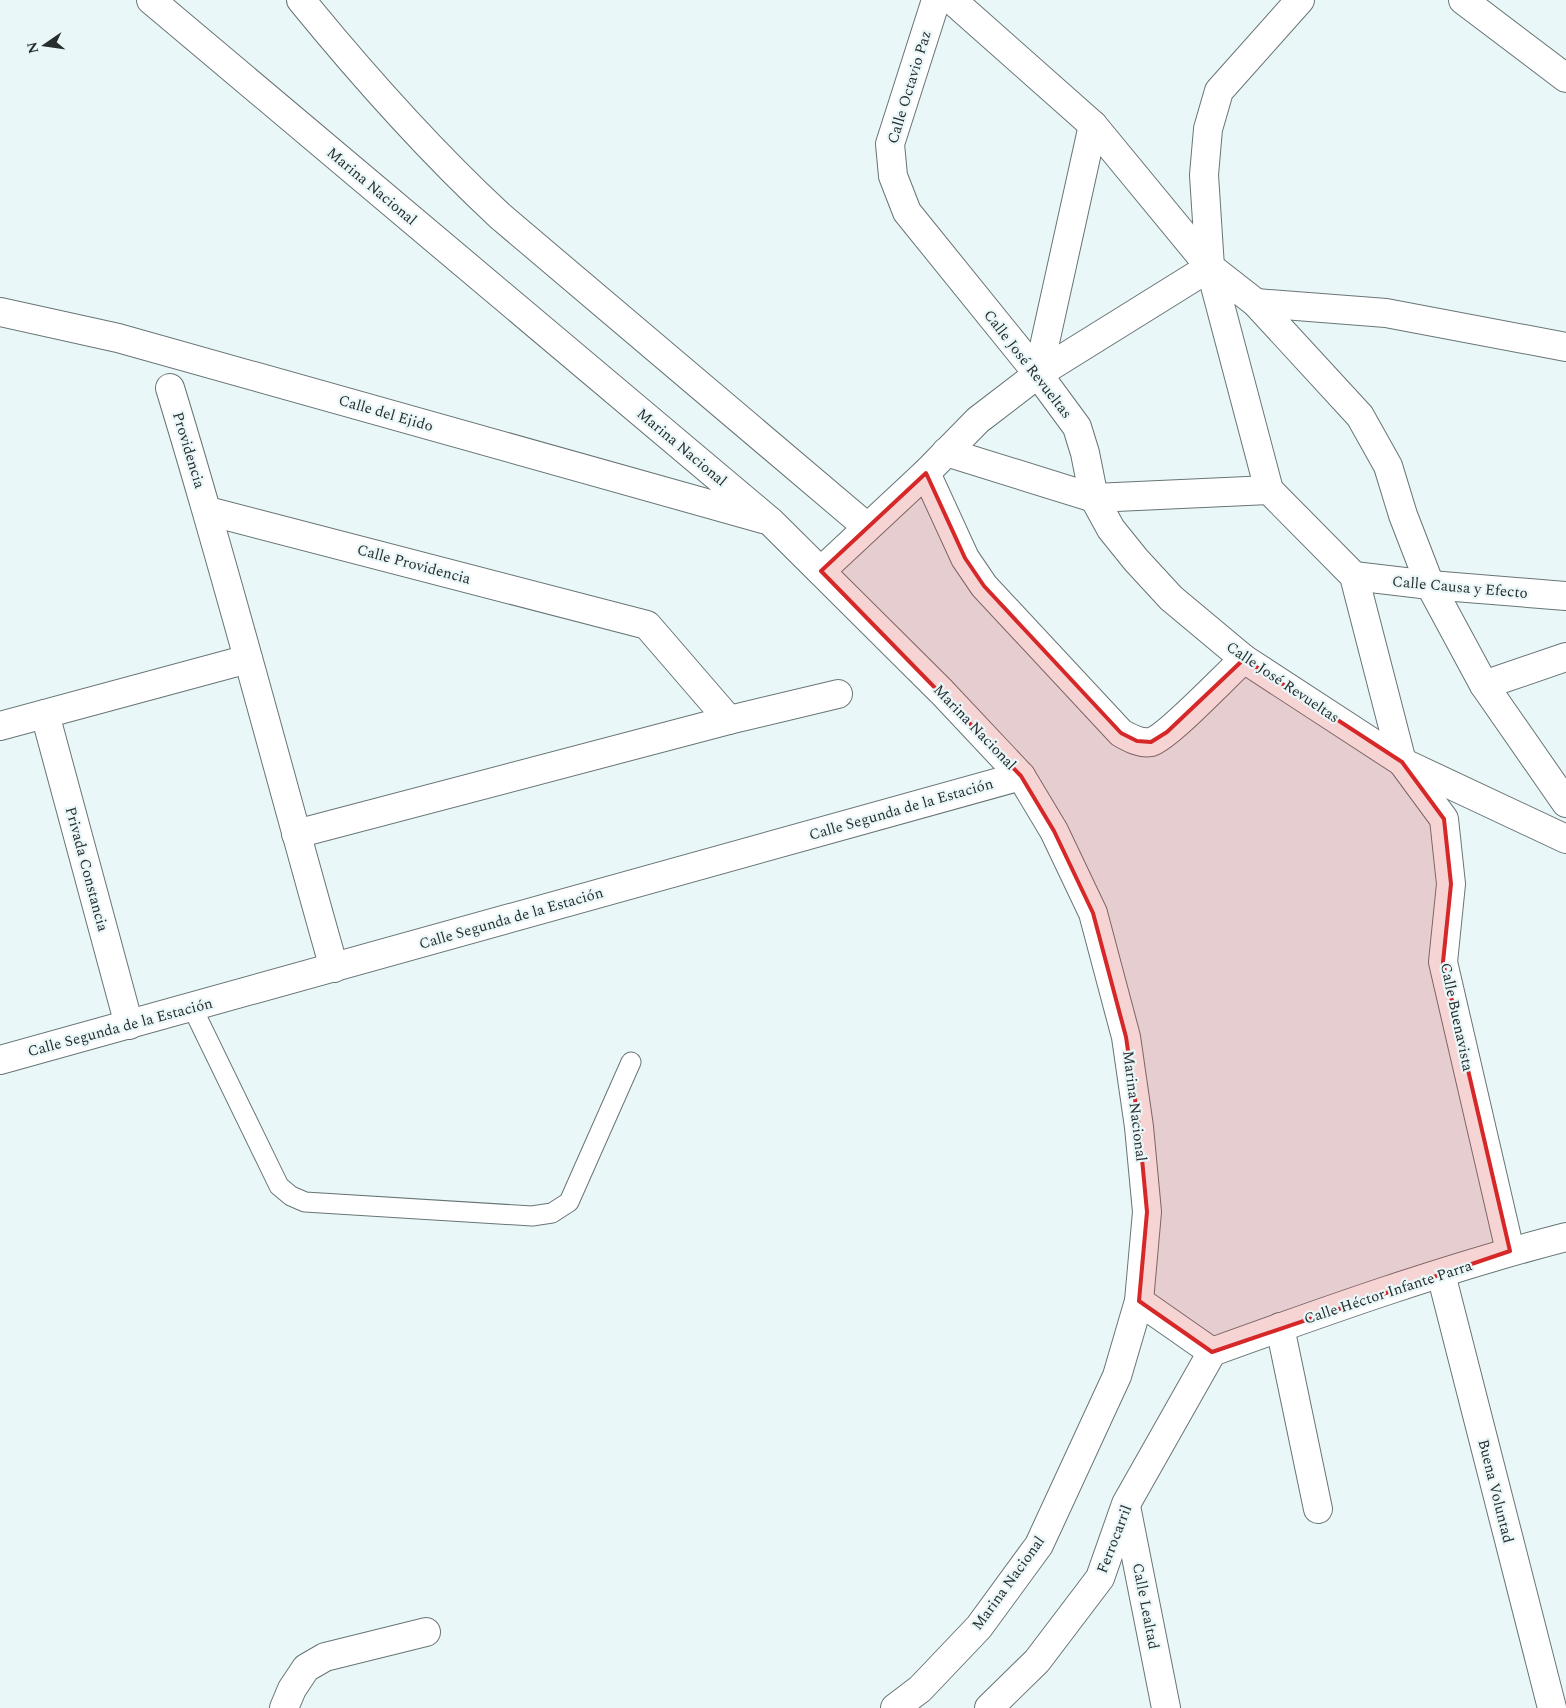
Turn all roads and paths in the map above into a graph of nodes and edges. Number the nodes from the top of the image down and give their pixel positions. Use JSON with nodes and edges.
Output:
{"nodes":[{"id":1,"x":150,"y":0,"type":"edge"},
{"id":2,"x":301,"y":0,"type":"edge"},
{"id":3,"x":936,"y":0,"type":"edge"},
{"id":4,"x":952,"y":0,"type":"edge"},
{"id":5,"x":1300,"y":0,"type":"edge"},
{"id":6,"x":1463,"y":0,"type":"edge"},
{"id":7,"x":1566,"y":78,"type":"edge"},
{"id":8,"x":1093,"y":126,"type":"junction"},
{"id":9,"x":893,"y":176,"type":"joint"},
{"id":10,"x":1210,"y":267,"type":"junction"},
{"id":11,"x":1256,"y":303,"type":"junction"},
{"id":12,"x":0,"y":312,"type":"edge"},
{"id":13,"x":1566,"y":347,"type":"edge"},
{"id":14,"x":1038,"y":374,"type":"junction"},
{"id":15,"x":170,"y":388,"type":"dead end"},
{"id":16,"x":946,"y":452,"type":"junction"},
{"id":17,"x":926,"y":473,"type":"junction"},
{"id":18,"x":1269,"y":490,"type":"junction"},
{"id":19,"x":1094,"y":498,"type":"junction"},
{"id":20,"x":208,"y":511,"type":"junction"},
{"id":21,"x":771,"y":522,"type":"junction"},
{"id":22,"x":867,"y":527,"type":"junction"},
{"id":23,"x":821,"y":571,"type":"junction"},
{"id":24,"x":1354,"y":576,"type":"junction"},
{"id":25,"x":1430,"y":585,"type":"junction"},
{"id":26,"x":1566,"y":596,"type":"edge"},
{"id":27,"x":1566,"y":657,"type":"edge"},
{"id":28,"x":1244,"y":658,"type":"junction"},
{"id":29,"x":248,"y":659,"type":"junction"},
{"id":30,"x":1484,"y":685,"type":"junction"},
{"id":31,"x":838,"y":694,"type":"dead end"},
{"id":32,"x":45,"y":714,"type":"junction"},
{"id":33,"x":729,"y":720,"type":"junction"},
{"id":34,"x":0,"y":726,"type":"edge"},
{"id":35,"x":1402,"y":762,"type":"junction"},
{"id":36,"x":1021,"y":776,"type":"junction"},
{"id":37,"x":1566,"y":803,"type":"edge"},
{"id":38,"x":296,"y":834,"type":"junction"},
{"id":39,"x":1566,"y":839,"type":"edge"},
{"id":40,"x":334,"y":968,"type":"junction"},
{"id":41,"x":192,"y":1007,"type":"junction"},
{"id":42,"x":128,"y":1025,"type":"junction"},
{"id":43,"x":0,"y":1060,"type":"edge"},
{"id":44,"x":631,"y":1062,"type":"dead end"},
{"id":45,"x":1566,"y":1237,"type":"edge"},
{"id":46,"x":1510,"y":1251,"type":"junction"},
{"id":47,"x":1441,"y":1274,"type":"junction"},
{"id":48,"x":1139,"y":1301,"type":"junction"},
{"id":49,"x":1280,"y":1328,"type":"junction"},
{"id":50,"x":1212,"y":1352,"type":"junction"},
{"id":51,"x":1126,"y":1504,"type":"junction"},
{"id":52,"x":1318,"y":1509,"type":"dead end"},
{"id":53,"x":426,"y":1632,"type":"dead end"},
{"id":54,"x":926,"y":1698,"type":"edge"},
{"id":55,"x":284,"y":1708,"type":"edge"},
{"id":56,"x":895,"y":1708,"type":"edge"},
{"id":57,"x":989,"y":1708,"type":"edge"},
{"id":58,"x":1166,"y":1708,"type":"edge"},
{"id":59,"x":1552,"y":1708,"type":"edge"}],
"edges":[{"from":1,"to":21,"type":"street","name":"Marina Nacional"},
{"from":2,"to":22,"type":"street"},
{"from":3,"to":9,"type":"street","name":"Calle Octavio Paz"},
{"from":4,"to":8,"type":"street"},
{"from":5,"to":10,"type":"street"},
{"from":6,"to":7,"type":"street"},
{"from":8,"to":10,"type":"street"},
{"from":8,"to":14,"type":"street"},
{"from":9,"to":14,"type":"street","name":"Calle José Revueltas"},
{"from":10,"to":11,"type":"street"},
{"from":10,"to":14,"type":"street"},
{"from":10,"to":18,"type":"street"},
{"from":11,"to":13,"type":"street"},
{"from":11,"to":25,"type":"street"},
{"from":12,"to":21,"type":"street","name":"Calle del Ejido"},
{"from":14,"to":16,"type":"street"},
{"from":14,"to":19,"type":"street","name":"Calle José Revueltas"},
{"from":15,"to":20,"type":"street","name":"Providencia"},
{"from":16,"to":17,"type":"street"},
{"from":16,"to":19,"type":"street"},
{"from":17,"to":22,"type":"street"},
{"from":17,"to":28,"type":"street"},
{"from":18,"to":19,"type":"street"},
{"from":18,"to":24,"type":"street"},
{"from":19,"to":28,"type":"street","name":"Calle José Revueltas"},
{"from":20,"to":29,"type":"street"},
{"from":20,"to":33,"type":"street","name":"Calle Providencia"},
{"from":21,"to":23,"type":"street","name":"Marina Nacional"},
{"from":22,"to":23,"type":"street"},
{"from":23,"to":36,"type":"street","name":"Marina Nacional"},
{"from":24,"to":25,"type":"street","name":"Calle Causa y Efecto"},
{"from":24,"to":35,"type":"street"},
{"from":25,"to":26,"type":"street","name":"Calle Causa y Efecto"},
{"from":25,"to":30,"type":"street"},
{"from":27,"to":30,"type":"street"},
{"from":28,"to":35,"type":"street","name":"Calle José Revueltas"},
{"from":29,"to":32,"type":"street"},
{"from":29,"to":38,"type":"street"},
{"from":30,"to":37,"type":"street"},
{"from":31,"to":33,"type":"street"},
{"from":32,"to":34,"type":"street"},
{"from":32,"to":42,"type":"street","name":"Privada Constancia"},
{"from":33,"to":38,"type":"street"},
{"from":35,"to":39,"type":"street"},
{"from":35,"to":46,"type":"street","name":"Calle Buenavista"},
{"from":36,"to":40,"type":"street","name":"Calle Segunda de la Estación"},
{"from":36,"to":48,"type":"street","name":"Marina Nacional"},
{"from":38,"to":40,"type":"street"},
{"from":40,"to":41,"type":"street","name":"Calle Segunda de la Estación"},
{"from":41,"to":42,"type":"street","name":"Calle Segunda de la Estación"},
{"from":41,"to":44,"type":"lane"},
{"from":42,"to":43,"type":"street","name":"Calle Segunda de la Estación"},
{"from":45,"to":46,"type":"street","name":"Calle Héctor Infante Parra"},
{"from":46,"to":47,"type":"street","name":"Calle Héctor Infante Parra"},
{"from":47,"to":49,"type":"street","name":"Calle Héctor Infante Parra"},
{"from":47,"to":59,"type":"street","name":"Buena Voluntad"},
{"from":48,"to":50,"type":"street"},
{"from":48,"to":54,"type":"street","name":"Marina Nacional"},
{"from":49,"to":50,"type":"street","name":"Calle Héctor Infante Parra"},
{"from":49,"to":52,"type":"street"},
{"from":50,"to":51,"type":"street","name":"Ferrocarril"},
{"from":51,"to":57,"type":"street","name":"Ferrocarril"},
{"from":51,"to":58,"type":"street","name":"Calle Lealtad"},
{"from":53,"to":55,"type":"street"},
{"from":54,"to":56,"type":"street","name":"Marina Nacional"}]}
